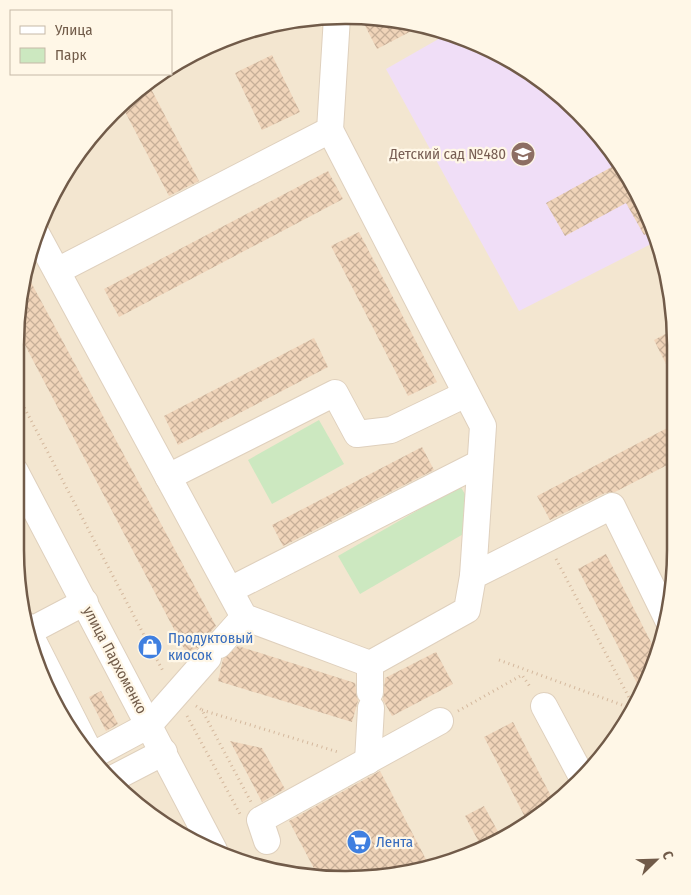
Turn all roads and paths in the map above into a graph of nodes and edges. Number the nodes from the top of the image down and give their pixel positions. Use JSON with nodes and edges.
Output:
{"nodes":[{"id":1,"x":337,"y":24,"type":"edge"},
{"id":2,"x":330,"y":130,"type":"junction"},
{"id":3,"x":41,"y":242,"type":"edge"},
{"id":4,"x":57,"y":271,"type":"junction"},
{"id":5,"x":466,"y":394,"type":"junction"},
{"id":6,"x":24,"y":405,"type":"edge"},
{"id":7,"x":480,"y":463,"type":"junction"},
{"id":8,"x":168,"y":478,"type":"junction"},
{"id":9,"x":24,"y":503,"type":"edge"},
{"id":10,"x":545,"y":539,"type":"junction"},
{"id":11,"x":473,"y":576,"type":"junction"},
{"id":12,"x":230,"y":590,"type":"junction"},
{"id":13,"x":85,"y":602,"type":"junction"},
{"id":14,"x":662,"y":607,"type":"edge"},
{"id":15,"x":244,"y":617,"type":"junction"},
{"id":16,"x":34,"y":627,"type":"edge"},
{"id":17,"x":499,"y":660,"type":"dead end"},
{"id":18,"x":370,"y":664,"type":"junction"},
{"id":19,"x":46,"y":667,"type":"edge"},
{"id":20,"x":176,"y":695,"type":"junction"},
{"id":21,"x":630,"y":700,"type":"edge"},
{"id":22,"x":627,"y":705,"type":"edge"},
{"id":23,"x":544,"y":706,"type":"joint"},
{"id":24,"x":202,"y":710,"type":"junction"},
{"id":25,"x":73,"y":720,"type":"edge"},
{"id":26,"x":440,"y":721,"type":"joint"},
{"id":27,"x":149,"y":725,"type":"junction"},
{"id":28,"x":96,"y":752,"type":"edge"},
{"id":29,"x":164,"y":752,"type":"junction"},
{"id":30,"x":368,"y":761,"type":"junction"},
{"id":31,"x":579,"y":771,"type":"edge"},
{"id":32,"x":117,"y":776,"type":"edge"},
{"id":33,"x":257,"y":833,"type":"junction"},
{"id":34,"x":209,"y":841,"type":"edge"},
{"id":35,"x":266,"y":861,"type":"edge"}],
"edges":[{"from":1,"to":2,"type":"street"},
{"from":2,"to":4,"type":"street"},
{"from":2,"to":5,"type":"street"},
{"from":3,"to":4,"type":"street"},
{"from":4,"to":8,"type":"street"},
{"from":5,"to":7,"type":"street"},
{"from":5,"to":8,"type":"street"},
{"from":6,"to":20,"type":"path"},
{"from":7,"to":11,"type":"street"},
{"from":7,"to":12,"type":"street"},
{"from":8,"to":12,"type":"street"},
{"from":9,"to":13,"type":"street","name":"улица Пархоменко"},
{"from":10,"to":11,"type":"street"},
{"from":10,"to":14,"type":"street"},
{"from":10,"to":21,"type":"path"},
{"from":11,"to":18,"type":"street"},
{"from":12,"to":15,"type":"street"},
{"from":13,"to":16,"type":"street"},
{"from":13,"to":27,"type":"street","name":"улица Пархоменко"},
{"from":15,"to":18,"type":"street"},
{"from":15,"to":20,"type":"street"},
{"from":17,"to":22,"type":"path"},
{"from":18,"to":30,"type":"street"},
{"from":19,"to":25,"type":"street"},
{"from":20,"to":24,"type":"path"},
{"from":20,"to":27,"type":"street"},
{"from":20,"to":33,"type":"path"},
{"from":23,"to":26,"type":"path"},
{"from":23,"to":31,"type":"street"},
{"from":24,"to":30,"type":"path"},
{"from":24,"to":33,"type":"path"},
{"from":26,"to":30,"type":"street"},
{"from":27,"to":28,"type":"street"},
{"from":27,"to":29,"type":"street","name":"улица Пархоменко"},
{"from":29,"to":32,"type":"street"},
{"from":29,"to":34,"type":"street","name":"улица Пархоменко"},
{"from":30,"to":33,"type":"street"},
{"from":33,"to":35,"type":"path"}]}
